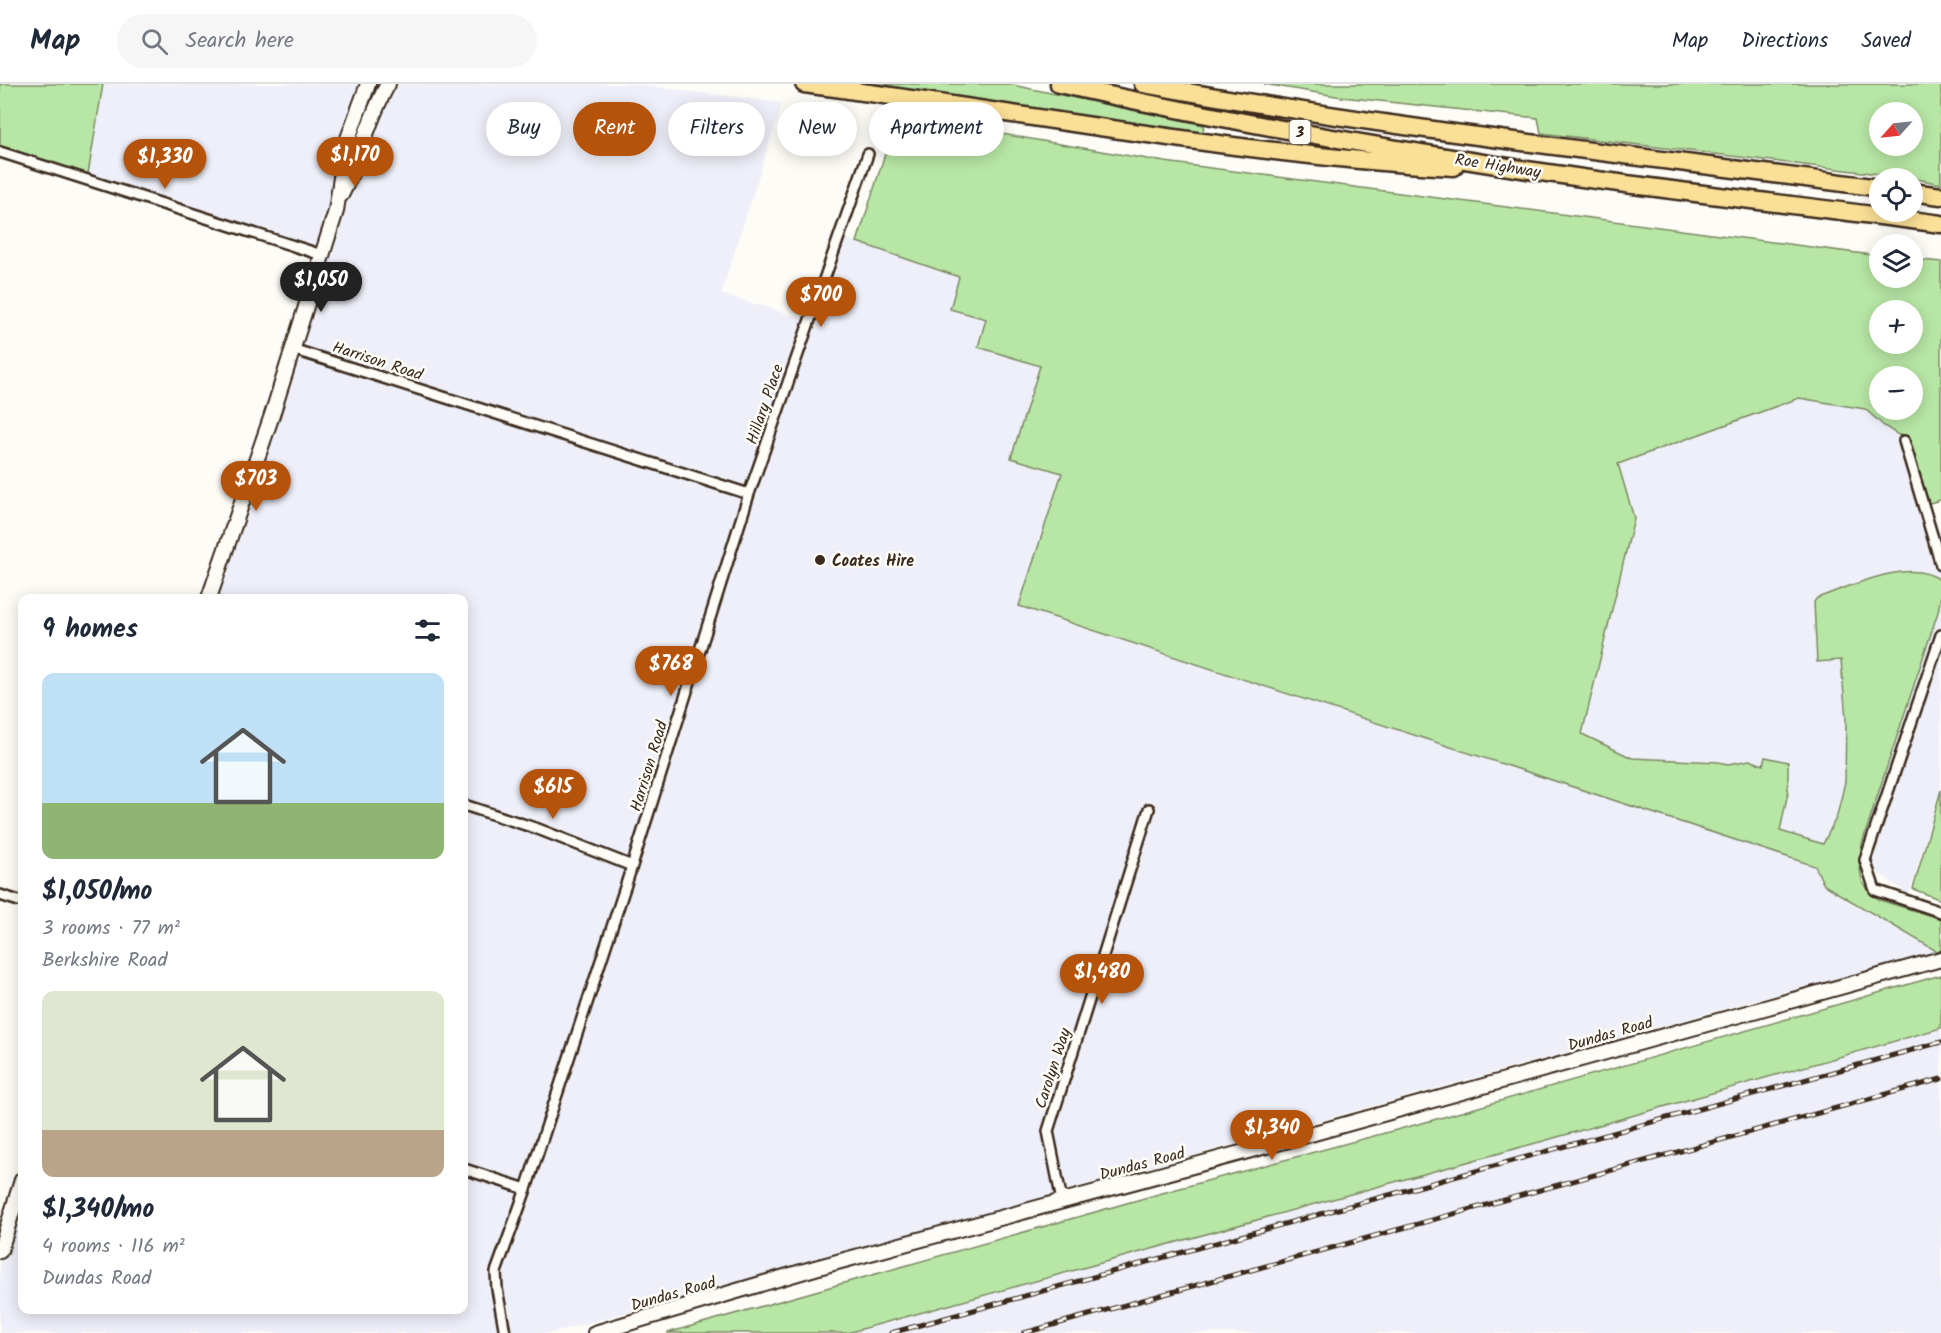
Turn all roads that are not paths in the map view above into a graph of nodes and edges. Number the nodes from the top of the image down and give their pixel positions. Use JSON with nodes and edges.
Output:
{"nodes":[{"id":1,"x":368,"y":84,"type":"edge"},
{"id":2,"x":388,"y":84,"type":"edge"},
{"id":3,"x":804,"y":84,"type":"edge"},
{"id":4,"x":1059,"y":84,"type":"edge"},
{"id":5,"x":1143,"y":84,"type":"edge"},
{"id":6,"x":1168,"y":84,"type":"edge"},
{"id":7,"x":1200,"y":94,"type":"junction"},
{"id":8,"x":0,"y":152,"type":"edge"},
{"id":9,"x":868,"y":154,"type":"dead end"},
{"id":10,"x":1542,"y":172,"type":"junction"},
{"id":11,"x":1869,"y":187,"type":"edge"},
{"id":12,"x":1923,"y":194,"type":"edge"},
{"id":13,"x":1941,"y":196,"type":"edge"},
{"id":14,"x":337,"y":204,"type":"junction"},
{"id":15,"x":1941,"y":224,"type":"edge"},
{"id":16,"x":322,"y":255,"type":"junction"},
{"id":17,"x":292,"y":349,"type":"junction"},
{"id":18,"x":1904,"y":441,"type":"dead end"},
{"id":19,"x":749,"y":494,"type":"junction"},
{"id":20,"x":1941,"y":565,"type":"edge"},
{"id":21,"x":210,"y":594,"type":"edge"},
{"id":22,"x":1941,"y":635,"type":"edge"},
{"id":23,"x":468,"y":806,"type":"edge"},
{"id":24,"x":1149,"y":809,"type":"dead end"},
{"id":25,"x":632,"y":866,"type":"junction"},
{"id":26,"x":0,"y":895,"type":"edge"},
{"id":27,"x":18,"y":901,"type":"edge"},
{"id":28,"x":1941,"y":912,"type":"edge"},
{"id":29,"x":1941,"y":959,"type":"edge"},
{"id":30,"x":468,"y":1170,"type":"edge"},
{"id":31,"x":526,"y":1189,"type":"junction"},
{"id":32,"x":18,"y":1193,"type":"edge"},
{"id":33,"x":1062,"y":1202,"type":"junction"},
{"id":34,"x":0,"y":1251,"type":"edge"},
{"id":35,"x":504,"y":1333,"type":"edge"},
{"id":36,"x":595,"y":1333,"type":"edge"}],
"edges":[{"from":1,"to":14,"type":"main road"},
{"from":2,"to":14,"type":"main road"},
{"from":3,"to":10,"type":"highway"},
{"from":4,"to":10,"type":"highway","name":"Roe Highway","number":"3"},
{"from":5,"to":7,"type":"highway","name":"Roe Highway","number":"3"},
{"from":6,"to":7,"type":"highway"},
{"from":7,"to":11,"type":"highway","name":"Roe Highway","number":"3"},
{"from":8,"to":16,"type":"street"},
{"from":9,"to":19,"type":"street","name":"Hillary Place"},
{"from":10,"to":15,"type":"highway","name":"Roe Highway","number":"3"},
{"from":12,"to":13,"type":"highway"},
{"from":14,"to":16,"type":"main road"},
{"from":16,"to":17,"type":"main road"},
{"from":17,"to":19,"type":"street","name":"Harrison Road"},
{"from":17,"to":21,"type":"main road"},
{"from":18,"to":20,"type":"street"},
{"from":19,"to":25,"type":"street","name":"Harrison Road"},
{"from":22,"to":28,"type":"street"},
{"from":23,"to":25,"type":"street"},
{"from":24,"to":33,"type":"street","name":"Carolyn Way"},
{"from":25,"to":31,"type":"street","name":"Harrison Road"},
{"from":26,"to":27,"type":"street"},
{"from":29,"to":33,"type":"main road","name":"Dundas Road"},
{"from":30,"to":31,"type":"street"},
{"from":31,"to":35,"type":"street","name":"Harrison Road"},
{"from":32,"to":34,"type":"main road"},
{"from":33,"to":36,"type":"main road","name":"Dundas Road"}]}
